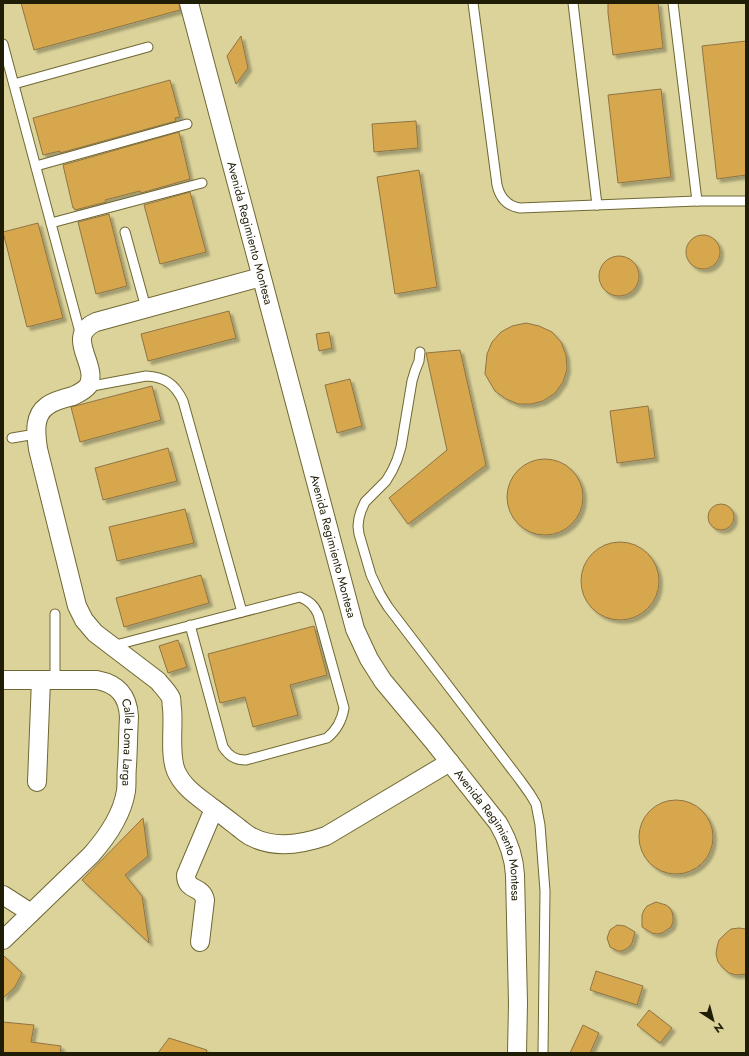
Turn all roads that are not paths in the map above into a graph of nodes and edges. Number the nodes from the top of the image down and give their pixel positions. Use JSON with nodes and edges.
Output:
{"nodes":[{"id":1,"x":189,"y":3,"type":"edge"},
{"id":2,"x":473,"y":3,"type":"edge"},
{"id":3,"x":573,"y":3,"type":"edge"},
{"id":4,"x":674,"y":3,"type":"edge"},
{"id":5,"x":3,"y":44,"type":"edge"},
{"id":6,"x":148,"y":47,"type":"dead end"},
{"id":7,"x":14,"y":84,"type":"junction"},
{"id":8,"x":187,"y":124,"type":"dead end"},
{"id":9,"x":36,"y":166,"type":"junction"},
{"id":10,"x":202,"y":183,"type":"dead end"},
{"id":11,"x":697,"y":201,"type":"junction"},
{"id":12,"x":746,"y":201,"type":"edge"},
{"id":13,"x":596,"y":205,"type":"junction"},
{"id":14,"x":51,"y":223,"type":"junction"},
{"id":15,"x":125,"y":232,"type":"dead end"},
{"id":16,"x":261,"y":277,"type":"junction"},
{"id":17,"x":146,"y":308,"type":"junction"},
{"id":18,"x":82,"y":339,"type":"junction"},
{"id":19,"x":420,"y":352,"type":"dead end"},
{"id":20,"x":87,"y":387,"type":"junction"},
{"id":21,"x":36,"y":434,"type":"junction"},
{"id":22,"x":12,"y":438,"type":"dead end"},
{"id":23,"x":242,"y":612,"type":"junction"},
{"id":24,"x":55,"y":614,"type":"dead end"},
{"id":25,"x":190,"y":625,"type":"junction"},
{"id":26,"x":112,"y":646,"type":"junction"},
{"id":27,"x":3,"y":680,"type":"edge"},
{"id":28,"x":48,"y":680,"type":"junction"},
{"id":29,"x":450,"y":762,"type":"junction"},
{"id":30,"x":37,"y":782,"type":"dead end"},
{"id":31,"x":214,"y":809,"type":"junction"},
{"id":32,"x":3,"y":895,"type":"edge"},
{"id":33,"x":31,"y":913,"type":"junction"},
{"id":34,"x":3,"y":940,"type":"edge"},
{"id":35,"x":200,"y":942,"type":"dead end"},
{"id":36,"x":517,"y":1053,"type":"edge"},
{"id":37,"x":543,"y":1053,"type":"edge"}],
"edges":[{"from":1,"to":16,"type":"street","name":"Avenida Regimiento Montesa"},
{"from":2,"to":13,"type":"lane"},
{"from":3,"to":13,"type":"lane"},
{"from":4,"to":11,"type":"lane"},
{"from":5,"to":7,"type":"lane"},
{"from":6,"to":7,"type":"lane"},
{"from":7,"to":9,"type":"lane"},
{"from":8,"to":9,"type":"lane"},
{"from":9,"to":14,"type":"lane"},
{"from":10,"to":14,"type":"lane"},
{"from":11,"to":12,"type":"lane"},
{"from":11,"to":13,"type":"lane"},
{"from":14,"to":18,"type":"lane"},
{"from":15,"to":17,"type":"lane"},
{"from":16,"to":17,"type":"street"},
{"from":16,"to":29,"type":"street","name":"Avenida Regimiento Montesa"},
{"from":17,"to":18,"type":"street"},
{"from":18,"to":20,"type":"street"},
{"from":19,"to":37,"type":"lane"},
{"from":20,"to":21,"type":"street"},
{"from":20,"to":23,"type":"lane"},
{"from":21,"to":22,"type":"lane"},
{"from":21,"to":26,"type":"street"},
{"from":23,"to":25,"type":"lane"},
{"from":23,"to":25,"type":"lane"},
{"from":24,"to":28,"type":"lane"},
{"from":25,"to":26,"type":"lane"},
{"from":26,"to":31,"type":"street"},
{"from":27,"to":28,"type":"street","name":"Calle Loma Larga"},
{"from":28,"to":30,"type":"street"},
{"from":28,"to":33,"type":"street","name":"Calle Loma Larga"},
{"from":29,"to":31,"type":"street"},
{"from":29,"to":36,"type":"street","name":"Avenida Regimiento Montesa"},
{"from":31,"to":35,"type":"street"},
{"from":32,"to":33,"type":"street"},
{"from":33,"to":34,"type":"street","name":"Calle Loma Larga"}]}
